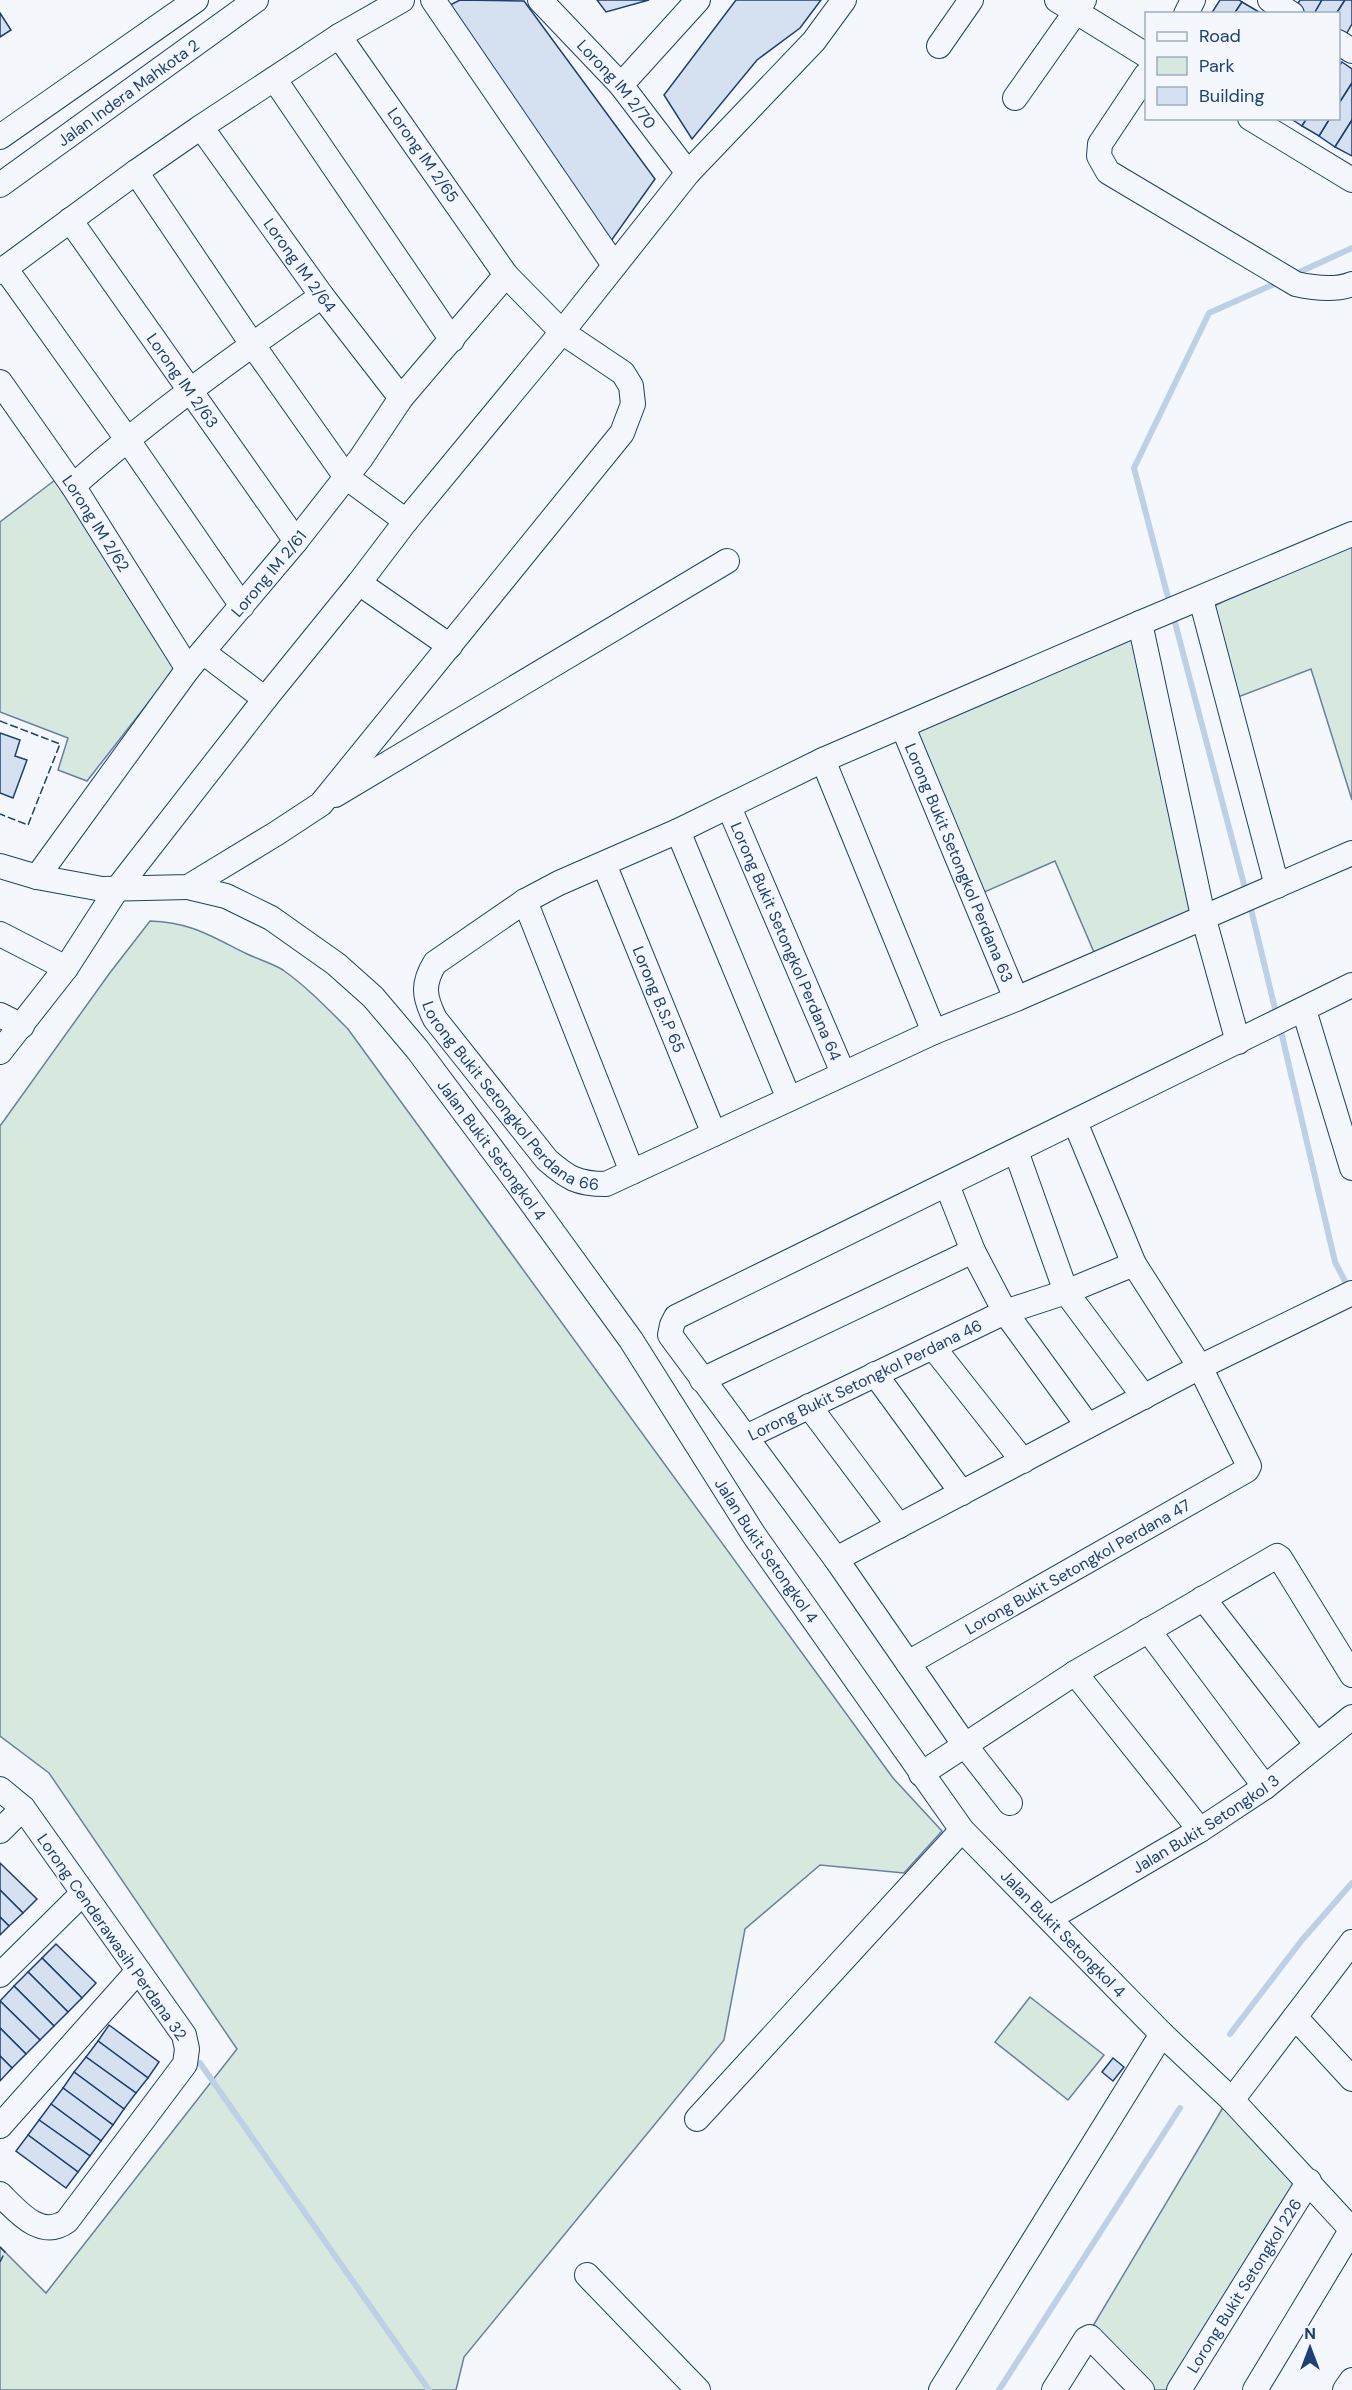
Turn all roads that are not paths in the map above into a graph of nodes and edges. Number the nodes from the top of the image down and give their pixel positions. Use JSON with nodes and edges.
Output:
{"nodes":[{"id":1,"x":196,"y":0,"type":"edge"},
{"id":2,"x":256,"y":0,"type":"edge"},
{"id":3,"x":402,"y":0,"type":"edge"},
{"id":4,"x":433,"y":0,"type":"edge"},
{"id":5,"x":540,"y":0,"type":"edge"},
{"id":6,"x":698,"y":0,"type":"edge"},
{"id":7,"x":844,"y":0,"type":"edge"},
{"id":8,"x":971,"y":0,"type":"edge"},
{"id":9,"x":1270,"y":0,"type":"edge"},
{"id":10,"x":1072,"y":4,"type":"edge"},
{"id":11,"x":1289,"y":12,"type":"edge"},
{"id":12,"x":339,"y":36,"type":"junction"},
{"id":13,"x":939,"y":46,"type":"dead end"},
{"id":14,"x":1145,"y":55,"type":"edge"},
{"id":15,"x":1145,"y":76,"type":"edge"},
{"id":16,"x":275,"y":80,"type":"junction"},
{"id":17,"x":621,"y":86,"type":"junction"},
{"id":18,"x":1015,"y":99,"type":"dead end"},
{"id":19,"x":1253,"y":120,"type":"edge"},
{"id":20,"x":201,"y":127,"type":"junction"},
{"id":21,"x":0,"y":137,"type":"edge"},
{"id":22,"x":135,"y":172,"type":"junction"},
{"id":23,"x":688,"y":173,"type":"junction"},
{"id":24,"x":1352,"y":180,"type":"edge"},
{"id":25,"x":0,"y":185,"type":"edge"},
{"id":26,"x":70,"y":220,"type":"junction"},
{"id":27,"x":614,"y":265,"type":"junction"},
{"id":28,"x":2,"y":270,"type":"edge"},
{"id":29,"x":506,"y":274,"type":"junction"},
{"id":30,"x":1352,"y":284,"type":"edge"},
{"id":31,"x":322,"y":296,"type":"junction"},
{"id":32,"x":562,"y":332,"type":"junction"},
{"id":33,"x":452,"y":340,"type":"junction"},
{"id":34,"x":252,"y":344,"type":"junction"},
{"id":35,"x":189,"y":390,"type":"junction"},
{"id":36,"x":4,"y":397,"type":"edge"},
{"id":37,"x":401,"y":398,"type":"junction"},
{"id":38,"x":126,"y":439,"type":"junction"},
{"id":39,"x":346,"y":477,"type":"junction"},
{"id":40,"x":73,"y":486,"type":"junction"},
{"id":41,"x":406,"y":521,"type":"junction"},
{"id":42,"x":1352,"y":534,"type":"edge"},
{"id":43,"x":296,"y":541,"type":"junction"},
{"id":44,"x":727,"y":561,"type":"dead end"},
{"id":45,"x":359,"y":583,"type":"junction"},
{"id":46,"x":1193,"y":602,"type":"junction"},
{"id":47,"x":242,"y":606,"type":"junction"},
{"id":48,"x":1146,"y":620,"type":"junction"},
{"id":49,"x":450,"y":646,"type":"junction"},
{"id":50,"x":195,"y":661,"type":"junction"},
{"id":51,"x":265,"y":699,"type":"junction"},
{"id":52,"x":903,"y":727,"type":"junction"},
{"id":53,"x":823,"y":760,"type":"junction"},
{"id":54,"x":321,"y":804,"type":"junction"},
{"id":55,"x":729,"y":807,"type":"junction"},
{"id":56,"x":678,"y":831,"type":"junction"},
{"id":57,"x":1352,"y":853,"type":"edge"},
{"id":58,"x":604,"y":864,"type":"junction"},
{"id":59,"x":0,"y":866,"type":"edge"},
{"id":60,"x":37,"y":877,"type":"junction"},
{"id":61,"x":1277,"y":886,"type":"junction"},
{"id":62,"x":188,"y":887,"type":"junction"},
{"id":63,"x":117,"y":889,"type":"junction"},
{"id":64,"x":525,"y":901,"type":"junction"},
{"id":65,"x":1203,"y":916,"type":"junction"},
{"id":66,"x":0,"y":934,"type":"edge"},
{"id":67,"x":66,"y":968,"type":"junction"},
{"id":68,"x":1346,"y":988,"type":"edge"},
{"id":69,"x":1016,"y":999,"type":"junction"},
{"id":70,"x":1301,"y":1011,"type":"junction"},
{"id":71,"x":0,"y":1015,"type":"edge"},
{"id":72,"x":22,"y":1026,"type":"junction"},
{"id":73,"x":934,"y":1032,"type":"junction"},
{"id":74,"x":1243,"y":1040,"type":"junction"},
{"id":75,"x":0,"y":1052,"type":"edge"},
{"id":76,"x":843,"y":1073,"type":"junction"},
{"id":77,"x":789,"y":1099,"type":"junction"},
{"id":78,"x":1075,"y":1122,"type":"junction"},
{"id":79,"x":714,"y":1134,"type":"junction"},
{"id":80,"x":1016,"y":1151,"type":"junction"},
{"id":81,"x":1350,"y":1155,"type":"edge"},
{"id":82,"x":632,"y":1172,"type":"junction"},
{"id":83,"x":947,"y":1185,"type":"junction"},
{"id":84,"x":973,"y":1251,"type":"junction"},
{"id":85,"x":1134,"y":1264,"type":"junction"},
{"id":86,"x":1066,"y":1292,"type":"junction"},
{"id":87,"x":1352,"y":1293,"type":"edge"},
{"id":88,"x":1005,"y":1312,"type":"junction"},
{"id":89,"x":933,"y":1347,"type":"junction"},
{"id":90,"x":1200,"y":1367,"type":"junction"},
{"id":91,"x":875,"y":1374,"type":"junction"},
{"id":92,"x":702,"y":1380,"type":"junction"},
{"id":93,"x":1144,"y":1397,"type":"junction"},
{"id":94,"x":809,"y":1406,"type":"junction"},
{"id":95,"x":1088,"y":1426,"type":"junction"},
{"id":96,"x":746,"y":1437,"type":"junction"},
{"id":97,"x":1023,"y":1461,"type":"junction"},
{"id":98,"x":962,"y":1493,"type":"junction"},
{"id":99,"x":899,"y":1526,"type":"junction"},
{"id":100,"x":836,"y":1559,"type":"junction"},
{"id":101,"x":1203,"y":1598,"type":"junction"},
{"id":102,"x":1148,"y":1630,"type":"junction"},
{"id":103,"x":908,"y":1663,"type":"junction"},
{"id":104,"x":1075,"y":1673,"type":"junction"},
{"id":105,"x":1352,"y":1675,"type":"edge"},
{"id":106,"x":1352,"y":1717,"type":"edge"},
{"id":107,"x":964,"y":1744,"type":"junction"},
{"id":108,"x":1317,"y":1745,"type":"junction"},
{"id":109,"x":921,"y":1774,"type":"junction"},
{"id":110,"x":1265,"y":1787,"type":"junction"},
{"id":111,"x":0,"y":1789,"type":"edge"},
{"id":112,"x":1010,"y":1803,"type":"dead end"},
{"id":113,"x":23,"y":1808,"type":"junction"},
{"id":114,"x":962,"y":1830,"type":"junction"},
{"id":115,"x":1200,"y":1830,"type":"junction"},
{"id":116,"x":0,"y":1831,"type":"edge"},
{"id":117,"x":83,"y":1893,"type":"junction"},
{"id":118,"x":1050,"y":1918,"type":"junction"},
{"id":119,"x":1352,"y":1943,"type":"edge"},
{"id":120,"x":138,"y":1971,"type":"junction"},
{"id":121,"x":0,"y":1975,"type":"edge"},
{"id":122,"x":1295,"y":2017,"type":"junction"},
{"id":123,"x":1162,"y":2034,"type":"junction"},
{"id":124,"x":1352,"y":2079,"type":"edge"},
{"id":125,"x":1232,"y":2100,"type":"junction"},
{"id":126,"x":698,"y":2119,"type":"dead end"},
{"id":127,"x":0,"y":2126,"type":"edge"},
{"id":128,"x":1309,"y":2181,"type":"junction"},
{"id":129,"x":0,"y":2194,"type":"edge"},
{"id":130,"x":1352,"y":2230,"type":"edge"},
{"id":131,"x":587,"y":2275,"type":"dead end"},
{"id":132,"x":1352,"y":2380,"type":"edge"},
{"id":133,"x":698,"y":2390,"type":"edge"},
{"id":134,"x":940,"y":2390,"type":"edge"},
{"id":135,"x":1054,"y":2390,"type":"edge"},
{"id":136,"x":1142,"y":2390,"type":"edge"},
{"id":137,"x":1179,"y":2390,"type":"edge"},
{"id":138,"x":1255,"y":2390,"type":"edge"},
{"id":139,"x":1346,"y":2390,"type":"edge"}],
"edges":[{"from":1,"to":21,"type":"street"},
{"from":2,"to":25,"type":"street","name":"Jalan Indera Mahkota 2"},
{"from":3,"to":12,"type":"street"},
{"from":4,"to":27,"type":"street"},
{"from":5,"to":17,"type":"street","name":"Lorong IM 2/70"},
{"from":6,"to":17,"type":"street"},
{"from":7,"to":23,"type":"street"},
{"from":8,"to":13,"type":"street"},
{"from":9,"to":11,"type":"street"},
{"from":10,"to":14,"type":"street"},
{"from":10,"to":18,"type":"street"},
{"from":12,"to":16,"type":"street"},
{"from":12,"to":29,"type":"street","name":"Lorong IM 2/65"},
{"from":15,"to":30,"type":"street"},
{"from":16,"to":20,"type":"street"},
{"from":16,"to":33,"type":"street"},
{"from":17,"to":23,"type":"street","name":"Lorong IM 2/70"},
{"from":19,"to":24,"type":"street"},
{"from":20,"to":22,"type":"street"},
{"from":20,"to":31,"type":"street","name":"Lorong IM 2/64"},
{"from":22,"to":26,"type":"street"},
{"from":22,"to":34,"type":"street"},
{"from":23,"to":27,"type":"street"},
{"from":26,"to":28,"type":"street"},
{"from":26,"to":35,"type":"street","name":"Lorong IM 2/63"},
{"from":27,"to":32,"type":"street"},
{"from":28,"to":38,"type":"street"},
{"from":29,"to":32,"type":"street","name":"Lorong IM 2/65"},
{"from":29,"to":33,"type":"street","name":"Lorong IM 2/61"},
{"from":31,"to":34,"type":"street"},
{"from":31,"to":37,"type":"street","name":"Lorong IM 2/64"},
{"from":32,"to":41,"type":"street"},
{"from":32,"to":49,"type":"street","name":"Lorong IM 2/65"},
{"from":33,"to":37,"type":"street","name":"Lorong IM 2/61"},
{"from":34,"to":35,"type":"street"},
{"from":34,"to":39,"type":"street"},
{"from":35,"to":38,"type":"street"},
{"from":35,"to":43,"type":"street","name":"Lorong IM 2/63"},
{"from":36,"to":40,"type":"street","name":"Lorong IM 2/62"},
{"from":37,"to":39,"type":"street","name":"Lorong IM 2/61"},
{"from":38,"to":40,"type":"street"},
{"from":38,"to":47,"type":"street"},
{"from":39,"to":41,"type":"street"},
{"from":39,"to":43,"type":"street","name":"Lorong IM 2/61"},
{"from":40,"to":50,"type":"street","name":"Lorong IM 2/62"},
{"from":41,"to":45,"type":"street"},
{"from":42,"to":46,"type":"street","name":"Lorong Bukit Setongkol Perdana 66"},
{"from":43,"to":47,"type":"street","name":"Lorong IM 2/61"},
{"from":44,"to":54,"type":"street"},
{"from":45,"to":49,"type":"street"},
{"from":45,"to":51,"type":"street"},
{"from":46,"to":48,"type":"street","name":"Lorong Bukit Setongkol Perdana 66"},
{"from":46,"to":61,"type":"street"},
{"from":47,"to":50,"type":"street","name":"Lorong IM 2/61"},
{"from":48,"to":52,"type":"street","name":"Lorong Bukit Setongkol Perdana 66"},
{"from":48,"to":65,"type":"street"},
{"from":49,"to":54,"type":"street","name":"Lorong IM 2/65"},
{"from":50,"to":51,"type":"street"},
{"from":50,"to":60,"type":"street","name":"Lorong IM 2/61"},
{"from":51,"to":63,"type":"street"},
{"from":52,"to":53,"type":"street","name":"Lorong Bukit Setongkol Perdana 66"},
{"from":52,"to":69,"type":"street","name":"Lorong Bukit Setongkol Perdana 63"},
{"from":53,"to":55,"type":"street","name":"Lorong Bukit Setongkol Perdana 66"},
{"from":53,"to":73,"type":"street"},
{"from":54,"to":62,"type":"street"},
{"from":55,"to":56,"type":"street","name":"Lorong Bukit Setongkol Perdana 66"},
{"from":55,"to":76,"type":"street","name":"Lorong Bukit Setongkol Perdana 64"},
{"from":56,"to":58,"type":"street","name":"Lorong Bukit Setongkol Perdana 66"},
{"from":56,"to":77,"type":"street"},
{"from":57,"to":61,"type":"street"},
{"from":58,"to":64,"type":"street","name":"Lorong Bukit Setongkol Perdana 66"},
{"from":58,"to":79,"type":"street","name":"Lorong B.S.P 65"},
{"from":59,"to":60,"type":"street"},
{"from":60,"to":63,"type":"street"},
{"from":61,"to":65,"type":"street"},
{"from":62,"to":63,"type":"street"},
{"from":62,"to":109,"type":"street","name":"Jalan Bukit Setongkol 4"},
{"from":63,"to":67,"type":"street"},
{"from":64,"to":82,"type":"street"},
{"from":64,"to":82,"type":"street","name":"Lorong Bukit Setongkol Perdana 66"},
{"from":65,"to":69,"type":"street"},
{"from":65,"to":74,"type":"street"},
{"from":66,"to":67,"type":"street"},
{"from":67,"to":72,"type":"street"},
{"from":68,"to":70,"type":"street"},
{"from":69,"to":73,"type":"street"},
{"from":70,"to":74,"type":"street"},
{"from":70,"to":81,"type":"street"},
{"from":71,"to":72,"type":"street"},
{"from":72,"to":75,"type":"street"},
{"from":73,"to":76,"type":"street"},
{"from":74,"to":78,"type":"street"},
{"from":76,"to":77,"type":"street"},
{"from":77,"to":79,"type":"street"},
{"from":78,"to":80,"type":"street"},
{"from":78,"to":85,"type":"street"},
{"from":79,"to":82,"type":"street"},
{"from":80,"to":83,"type":"street"},
{"from":80,"to":86,"type":"street"},
{"from":83,"to":84,"type":"street"},
{"from":83,"to":92,"type":"street"},
{"from":84,"to":88,"type":"street"},
{"from":84,"to":92,"type":"street"},
{"from":85,"to":86,"type":"street","name":"Lorong Bukit Setongkol Perdana 46"},
{"from":85,"to":90,"type":"street"},
{"from":86,"to":88,"type":"street","name":"Lorong Bukit Setongkol Perdana 46"},
{"from":86,"to":93,"type":"street"},
{"from":87,"to":90,"type":"street"},
{"from":88,"to":89,"type":"street","name":"Lorong Bukit Setongkol Perdana 46"},
{"from":88,"to":95,"type":"street"},
{"from":89,"to":91,"type":"street","name":"Lorong Bukit Setongkol Perdana 46"},
{"from":89,"to":97,"type":"street"},
{"from":90,"to":93,"type":"street"},
{"from":90,"to":103,"type":"street","name":"Lorong Bukit Setongkol Perdana 47"},
{"from":91,"to":94,"type":"street","name":"Lorong Bukit Setongkol Perdana 46"},
{"from":91,"to":98,"type":"street"},
{"from":92,"to":96,"type":"street"},
{"from":93,"to":95,"type":"street"},
{"from":94,"to":96,"type":"street","name":"Lorong Bukit Setongkol Perdana 46"},
{"from":94,"to":99,"type":"street"},
{"from":95,"to":97,"type":"street"},
{"from":96,"to":100,"type":"street","name":"Lorong Bukit Setongkol Perdana 46"},
{"from":97,"to":98,"type":"street"},
{"from":98,"to":99,"type":"street"},
{"from":99,"to":100,"type":"street"},
{"from":100,"to":103,"type":"street","name":"Lorong Bukit Setongkol Perdana 46"},
{"from":101,"to":102,"type":"street"},
{"from":101,"to":105,"type":"street"},
{"from":101,"to":108,"type":"street"},
{"from":102,"to":104,"type":"street"},
{"from":102,"to":110,"type":"street"},
{"from":103,"to":107,"type":"street","name":"Lorong Bukit Setongkol Perdana 46"},
{"from":104,"to":107,"type":"street"},
{"from":104,"to":115,"type":"street"},
{"from":106,"to":108,"type":"street","name":"Jalan Bukit Setongkol 3"},
{"from":107,"to":109,"type":"street"},
{"from":107,"to":112,"type":"street","name":"Lorong Bukit Setongkol Perdana 46"},
{"from":108,"to":110,"type":"street","name":"Jalan Bukit Setongkol 3"},
{"from":109,"to":114,"type":"street","name":"Jalan Bukit Setongkol 4"},
{"from":110,"to":115,"type":"street","name":"Jalan Bukit Setongkol 3"},
{"from":111,"to":113,"type":"street","name":"Lorong Cenderawasih Perdana 32"},
{"from":113,"to":116,"type":"street"},
{"from":113,"to":117,"type":"street","name":"Lorong Cenderawasih Perdana 32"},
{"from":114,"to":118,"type":"street","name":"Jalan Bukit Setongkol 4"},
{"from":114,"to":126,"type":"street"},
{"from":115,"to":118,"type":"street","name":"Jalan Bukit Setongkol 3"},
{"from":117,"to":120,"type":"street","name":"Lorong Cenderawasih Perdana 32"},
{"from":117,"to":121,"type":"street"},
{"from":118,"to":123,"type":"street","name":"Jalan Bukit Setongkol 4"},
{"from":119,"to":122,"type":"street"},
{"from":120,"to":127,"type":"street"},
{"from":120,"to":129,"type":"street","name":"Lorong Cenderawasih Perdana 32"},
{"from":122,"to":124,"type":"street"},
{"from":122,"to":125,"type":"street"},
{"from":123,"to":125,"type":"street","name":"Jalan Bukit Setongkol 4"},
{"from":123,"to":134,"type":"street"},
{"from":125,"to":128,"type":"street","name":"Jalan Bukit Setongkol 4"},
{"from":128,"to":130,"type":"street","name":"Jalan Bukit Setongkol 4"},
{"from":128,"to":137,"type":"street","name":"Lorong Bukit Setongkol 226"},
{"from":130,"to":138,"type":"street"},
{"from":131,"to":133,"type":"street"},
{"from":132,"to":139,"type":"street"},
{"from":135,"to":136,"type":"street"}]}
